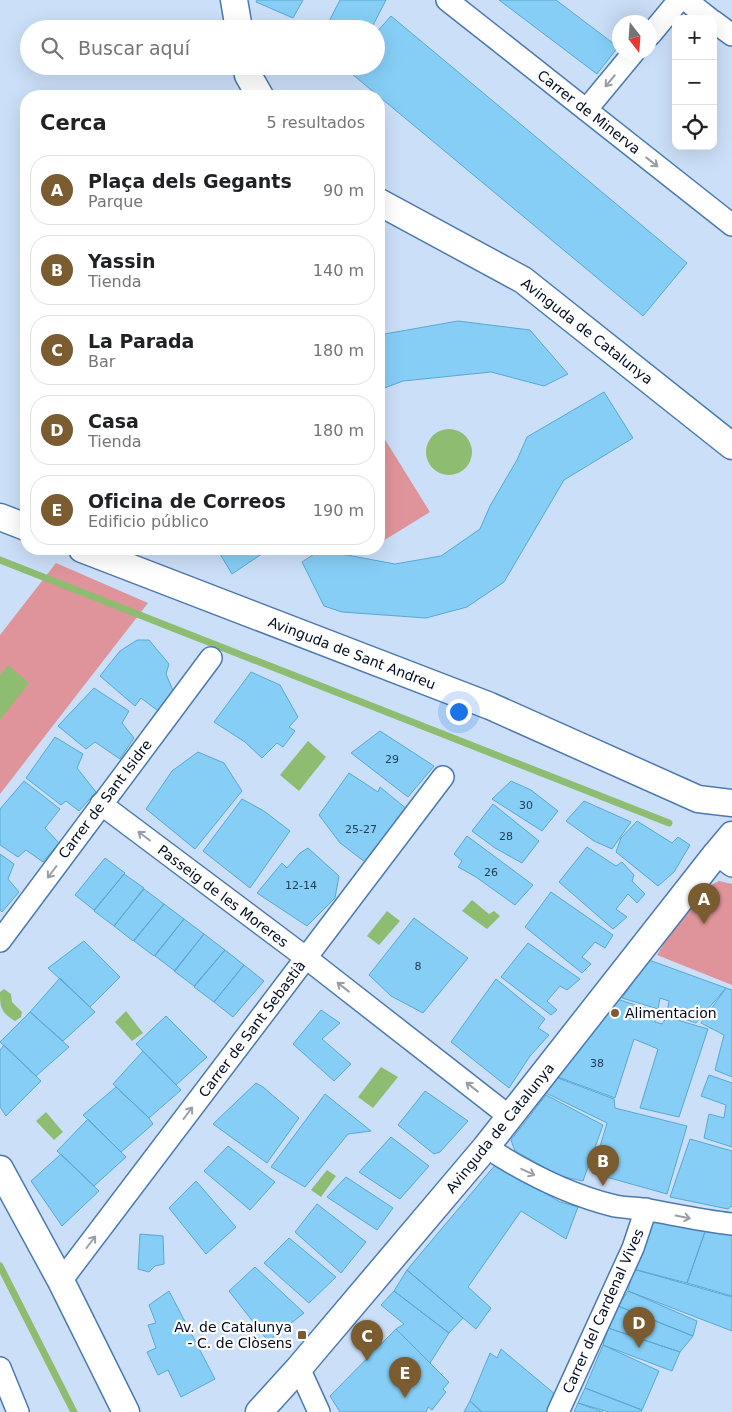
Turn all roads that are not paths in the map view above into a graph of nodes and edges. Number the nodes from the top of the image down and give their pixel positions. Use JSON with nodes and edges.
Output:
{"nodes":[{"id":1,"x":234,"y":0,"type":"edge"},
{"id":2,"x":447,"y":0,"type":"edge"},
{"id":3,"x":679,"y":0,"type":"edge"},
{"id":4,"x":686,"y":0,"type":"edge"},
{"id":5,"x":706,"y":15,"type":"edge"},
{"id":6,"x":237,"y":20,"type":"edge"},
{"id":7,"x":717,"y":24,"type":"edge"},
{"id":8,"x":657,"y":27,"type":"edge"},
{"id":9,"x":732,"y":35,"type":"edge"},
{"id":10,"x":627,"y":60,"type":"edge"},
{"id":11,"x":248,"y":75,"type":"edge"},
{"id":12,"x":257,"y":90,"type":"edge"},
{"id":13,"x":586,"y":110,"type":"junction"},
{"id":14,"x":385,"y":205,"type":"edge"},
{"id":15,"x":732,"y":225,"type":"edge"},
{"id":16,"x":732,"y":446,"type":"edge"},
{"id":17,"x":0,"y":517,"type":"edge"},
{"id":18,"x":20,"y":525,"type":"edge"},
{"id":19,"x":98,"y":555,"type":"edge"},
{"id":20,"x":210,"y":658,"type":"dead end"},
{"id":21,"x":443,"y":776,"type":"dead end"},
{"id":22,"x":732,"y":803,"type":"edge"},
{"id":23,"x":102,"y":804,"type":"junction"},
{"id":24,"x":727,"y":852,"type":"edge"},
{"id":25,"x":0,"y":941,"type":"edge"},
{"id":26,"x":305,"y":958,"type":"junction"},
{"id":27,"x":510,"y":1117,"type":"junction"},
{"id":28,"x":486,"y":1147,"type":"junction"},
{"id":29,"x":0,"y":1169,"type":"edge"},
{"id":30,"x":646,"y":1209,"type":"junction"},
{"id":31,"x":732,"y":1224,"type":"edge"},
{"id":32,"x":62,"y":1282,"type":"junction"},
{"id":33,"x":0,"y":1368,"type":"edge"},
{"id":34,"x":299,"y":1368,"type":"junction"},
{"id":35,"x":18,"y":1412,"type":"edge"},
{"id":36,"x":126,"y":1412,"type":"edge"},
{"id":37,"x":259,"y":1412,"type":"edge"},
{"id":38,"x":319,"y":1412,"type":"edge"},
{"id":39,"x":558,"y":1412,"type":"edge"}],
"edges":[{"from":1,"to":6,"type":"street"},
{"from":2,"to":13,"type":"street","name":"Carrer de Minerva"},
{"from":3,"to":8,"type":"street"},
{"from":4,"to":5,"type":"street"},
{"from":7,"to":9,"type":"street"},
{"from":10,"to":13,"type":"street","one_way":true},
{"from":11,"to":12,"type":"street"},
{"from":13,"to":15,"type":"street","name":"Carrer de Minerva","one_way":true},
{"from":14,"to":16,"type":"street","name":"Avinguda de Catalunya"},
{"from":17,"to":18,"type":"street"},
{"from":19,"to":22,"type":"street","name":"Avinguda de Sant Andreu"},
{"from":20,"to":23,"type":"street","name":"Carrer de Sant Isidre"},
{"from":21,"to":26,"type":"street","name":"Carrer de Sant Sebastià"},
{"from":23,"to":25,"type":"street","name":"Carrer de Sant Isidre","one_way":true},
{"from":26,"to":23,"type":"street","name":"Passeig de les Moreres","one_way":true},
{"from":24,"to":27,"type":"street","name":"Avinguda de Catalunya"},
{"from":27,"to":26,"type":"street","name":"Passeig de les Moreres","one_way":true},
{"from":32,"to":26,"type":"street","name":"Carrer de Sant Sebastià","one_way":true},
{"from":27,"to":28,"type":"street","name":"Avinguda de Catalunya"},
{"from":28,"to":30,"type":"street","one_way":true},
{"from":28,"to":34,"type":"street","name":"Avinguda de Catalunya"},
{"from":29,"to":32,"type":"street"},
{"from":30,"to":31,"type":"street","one_way":true},
{"from":30,"to":39,"type":"street","name":"Carrer del Cardenal Vives"},
{"from":32,"to":36,"type":"street"},
{"from":33,"to":35,"type":"street"},
{"from":34,"to":37,"type":"street","name":"Avinguda de Catalunya"},
{"from":34,"to":38,"type":"street"}]}
